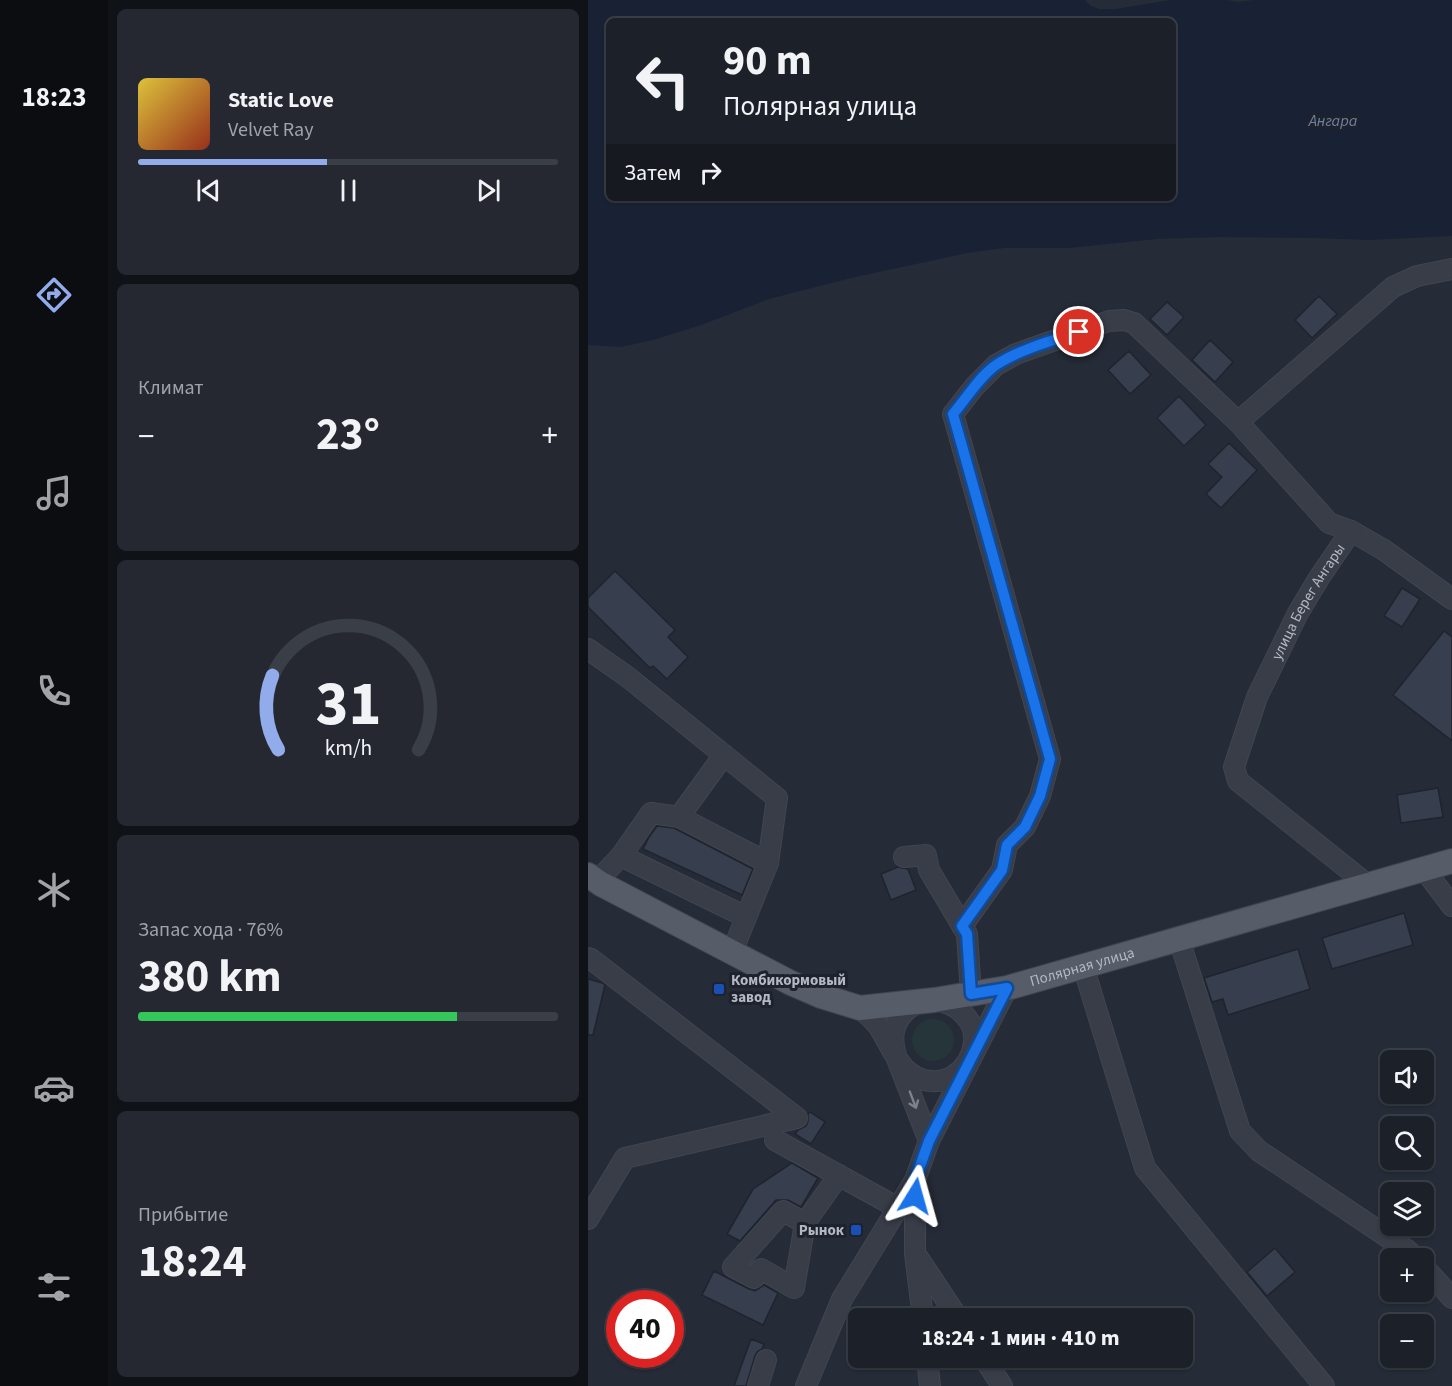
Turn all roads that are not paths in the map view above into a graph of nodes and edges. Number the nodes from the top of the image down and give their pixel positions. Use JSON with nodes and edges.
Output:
{"nodes":[{"id":1,"x":1452,"y":269,"type":"edge"},
{"id":2,"x":1238,"y":422,"type":"junction"},
{"id":3,"x":1351,"y":531,"type":"junction"},
{"id":4,"x":1452,"y":599,"type":"edge"},
{"id":5,"x":588,"y":650,"type":"edge"},
{"id":6,"x":724,"y":755,"type":"junction"},
{"id":7,"x":679,"y":817,"type":"junction"},
{"id":8,"x":621,"y":855,"type":"junction"},
{"id":9,"x":904,"y":857,"type":"dead end"},
{"id":10,"x":1452,"y":861,"type":"edge"},
{"id":11,"x":768,"y":863,"type":"junction"},
{"id":12,"x":1424,"y":869,"type":"junction"},
{"id":13,"x":592,"y":878,"type":"edge"},
{"id":14,"x":1368,"y":885,"type":"junction"},
{"id":15,"x":1452,"y":906,"type":"edge"},
{"id":16,"x":746,"y":917,"type":"junction"},
{"id":17,"x":962,"y":926,"type":"junction"},
{"id":18,"x":1179,"y":939,"type":"junction"},
{"id":19,"x":732,"y":952,"type":"junction"},
{"id":20,"x":588,"y":958,"type":"edge"},
{"id":21,"x":1083,"y":966,"type":"junction"},
{"id":22,"x":1007,"y":988,"type":"junction"},
{"id":23,"x":971,"y":994,"type":"junction"},
{"id":24,"x":934,"y":1000,"type":"junction"},
{"id":25,"x":860,"y":1008,"type":"junction"},
{"id":26,"x":897,"y":1059,"type":"junction"},
{"id":27,"x":968,"y":1063,"type":"junction"},
{"id":28,"x":775,"y":1140,"type":"dead end"},
{"id":29,"x":929,"y":1141,"type":"junction"},
{"id":30,"x":839,"y":1175,"type":"junction"},
{"id":31,"x":915,"y":1180,"type":"junction"},
{"id":32,"x":898,"y":1208,"type":"junction"},
{"id":33,"x":588,"y":1219,"type":"edge"},
{"id":34,"x":805,"y":1223,"type":"dead end"},
{"id":35,"x":1404,"y":1248,"type":"edge"},
{"id":36,"x":915,"y":1254,"type":"junction"},
{"id":37,"x":1434,"y":1278,"type":"edge"},
{"id":38,"x":1452,"y":1298,"type":"edge"},
{"id":39,"x":921,"y":1308,"type":"edge"},
{"id":40,"x":951,"y":1308,"type":"edge"},
{"id":41,"x":766,"y":1360,"type":"dead end"},
{"id":42,"x":928,"y":1368,"type":"edge"},
{"id":43,"x":990,"y":1368,"type":"edge"},
{"id":44,"x":758,"y":1386,"type":"edge"},
{"id":45,"x":806,"y":1386,"type":"edge"},
{"id":46,"x":930,"y":1386,"type":"edge"},
{"id":47,"x":1002,"y":1386,"type":"edge"},
{"id":48,"x":1324,"y":1386,"type":"edge"}],
"edges":[{"from":1,"to":2,"type":"street"},
{"from":2,"to":3,"type":"street","name":"улица Берег Ангары"},
{"from":2,"to":17,"type":"street","name":"улица Берег Ангары"},
{"from":3,"to":4,"type":"street"},
{"from":3,"to":14,"type":"street","name":"улица Берег Ангары"},
{"from":5,"to":6,"type":"street"},
{"from":6,"to":7,"type":"street"},
{"from":6,"to":11,"type":"street"},
{"from":7,"to":8,"type":"street"},
{"from":7,"to":11,"type":"street"},
{"from":8,"to":13,"type":"street"},
{"from":8,"to":16,"type":"street"},
{"from":9,"to":17,"type":"street"},
{"from":10,"to":12,"type":"main road","name":"Полярная улица"},
{"from":11,"to":16,"type":"street"},
{"from":12,"to":14,"type":"main road","name":"Полярная улица"},
{"from":12,"to":15,"type":"street"},
{"from":13,"to":19,"type":"main road","name":"Полярная улица"},
{"from":14,"to":18,"type":"main road","name":"Полярная улица"},
{"from":16,"to":19,"type":"street"},
{"from":17,"to":23,"type":"street"},
{"from":18,"to":21,"type":"main road","name":"Полярная улица"},
{"from":18,"to":35,"type":"street"},
{"from":19,"to":25,"type":"main road","name":"Полярная улица"},
{"from":20,"to":33,"type":"street"},
{"from":21,"to":22,"type":"main road","name":"Полярная улица"},
{"from":21,"to":48,"type":"street"},
{"from":22,"to":23,"type":"main road","name":"Полярная улица"},
{"from":22,"to":27,"type":"street"},
{"from":23,"to":24,"type":"main road","name":"Полярная улица"},
{"from":24,"to":25,"type":"main road","name":"Полярная улица"},
{"from":24,"to":26,"type":"street"},
{"from":24,"to":27,"type":"street"},
{"from":25,"to":26,"type":"street"},
{"from":26,"to":27,"type":"street"},
{"from":26,"to":29,"type":"street","one_way":true},
{"from":27,"to":29,"type":"street"},
{"from":28,"to":30,"type":"street"},
{"from":29,"to":31,"type":"street"},
{"from":30,"to":32,"type":"street"},
{"from":30,"to":34,"type":"street"},
{"from":31,"to":32,"type":"street"},
{"from":31,"to":36,"type":"street"},
{"from":32,"to":45,"type":"street"},
{"from":36,"to":39,"type":"street"},
{"from":36,"to":40,"type":"street"},
{"from":37,"to":38,"type":"street"},
{"from":41,"to":44,"type":"street"},
{"from":42,"to":46,"type":"street"},
{"from":43,"to":47,"type":"street"}]}
